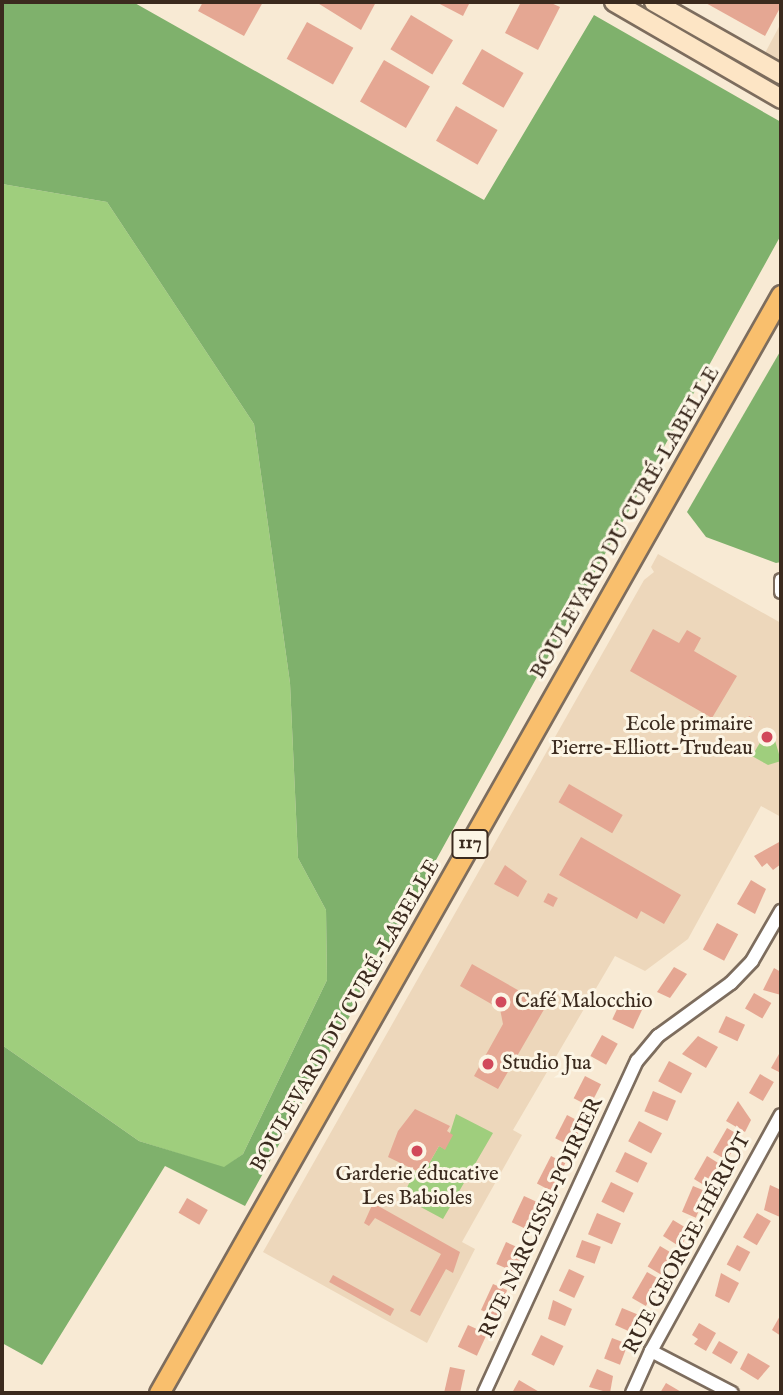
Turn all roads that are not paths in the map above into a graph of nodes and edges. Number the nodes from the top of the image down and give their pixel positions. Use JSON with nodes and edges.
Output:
{"nodes":[{"id":1,"x":614,"y":2,"type":"edge"},
{"id":2,"x":654,"y":2,"type":"edge"},
{"id":3,"x":781,"y":74,"type":"edge"},
{"id":4,"x":781,"y":99,"type":"edge"},
{"id":5,"x":781,"y":296,"type":"edge"},
{"id":6,"x":781,"y":580,"type":"edge"},
{"id":7,"x":781,"y":592,"type":"edge"},
{"id":8,"x":781,"y":911,"type":"edge"},
{"id":9,"x":781,"y":1115,"type":"edge"},
{"id":10,"x":651,"y":1351,"type":"junction"},
{"id":11,"x":159,"y":1393,"type":"edge"},
{"id":12,"x":484,"y":1393,"type":"edge"},
{"id":13,"x":632,"y":1393,"type":"edge"},
{"id":14,"x":732,"y":1393,"type":"edge"}],
"edges":[{"from":1,"to":4,"type":"street"},
{"from":2,"to":3,"type":"street"},
{"from":5,"to":11,"type":"main road","name":"BOULEVARD DU CURÉ-LABELLE","number":"117"},
{"from":6,"to":7,"type":"street"},
{"from":8,"to":12,"type":"street","name":"RUE NARCISSE-POIRIER"},
{"from":9,"to":10,"type":"street","name":"RUE GEORGE-HÉRIOT"},
{"from":10,"to":13,"type":"street","name":"RUE GEORGE-HÉRIOT"},
{"from":10,"to":14,"type":"street"}]}
